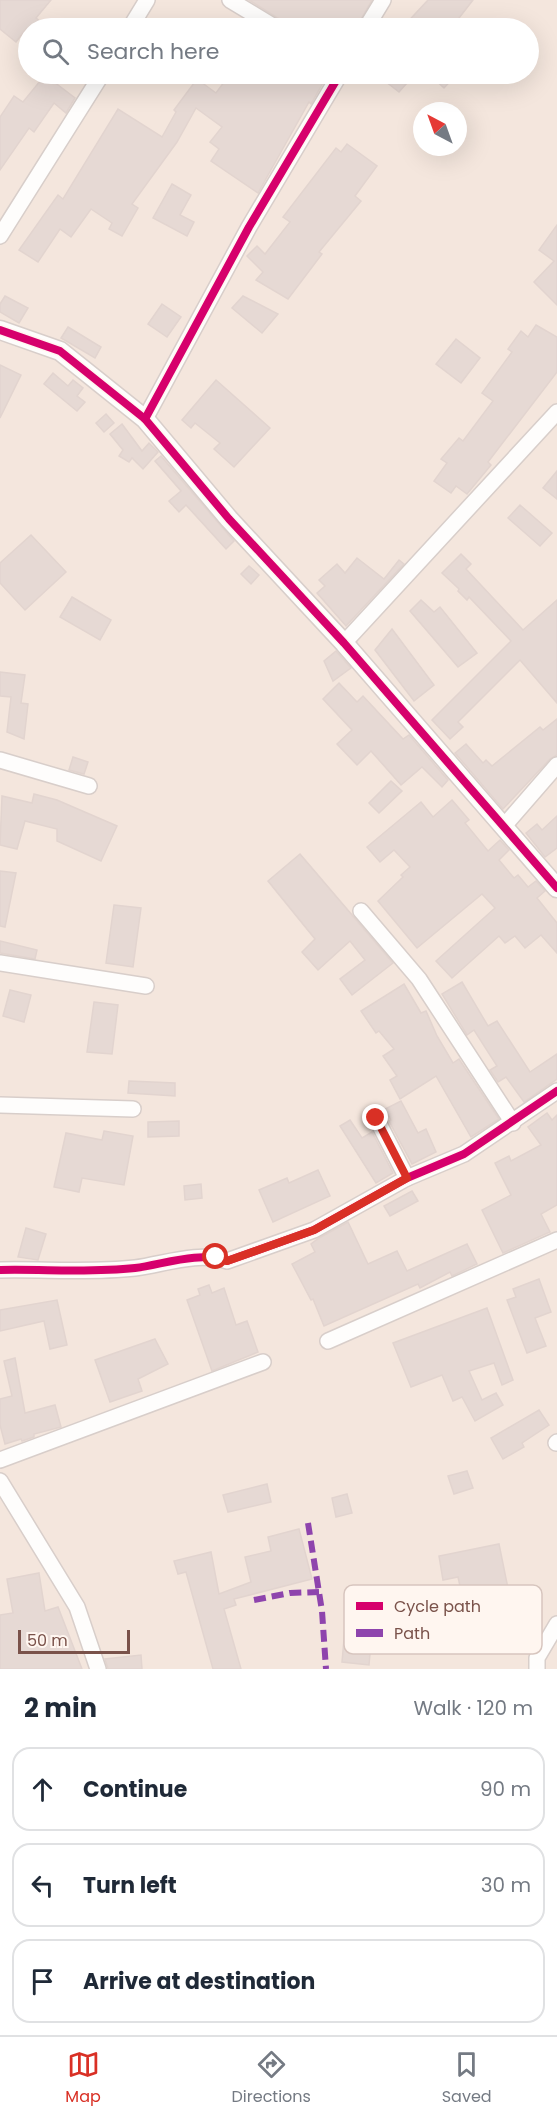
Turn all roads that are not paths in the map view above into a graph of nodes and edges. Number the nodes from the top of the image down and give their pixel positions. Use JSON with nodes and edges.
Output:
{"nodes":[{"id":1,"x":147,"y":0,"type":"edge"},
{"id":2,"x":230,"y":0,"type":"edge"},
{"id":3,"x":383,"y":0,"type":"edge"},
{"id":4,"x":136,"y":18,"type":"edge"},
{"id":5,"x":260,"y":18,"type":"edge"},
{"id":6,"x":372,"y":18,"type":"edge"},
{"id":7,"x":96,"y":84,"type":"edge"},
{"id":8,"x":334,"y":84,"type":"edge"},
{"id":9,"x":0,"y":236,"type":"edge"},
{"id":10,"x":0,"y":330,"type":"edge"},
{"id":11,"x":557,"y":412,"type":"edge"},
{"id":12,"x":145,"y":419,"type":"junction"},
{"id":13,"x":344,"y":643,"type":"junction"},
{"id":14,"x":0,"y":760,"type":"edge"},
{"id":15,"x":557,"y":765,"type":"edge"},
{"id":16,"x":89,"y":786,"type":"dead end"},
{"id":17,"x":504,"y":826,"type":"junction"},
{"id":18,"x":557,"y":888,"type":"edge"},
{"id":19,"x":361,"y":911,"type":"dead end"},
{"id":20,"x":0,"y":963,"type":"edge"},
{"id":21,"x":146,"y":986,"type":"dead end"},
{"id":22,"x":557,"y":1091,"type":"edge"},
{"id":23,"x":0,"y":1105,"type":"edge"},
{"id":24,"x":133,"y":1109,"type":"dead end"},
{"id":25,"x":376,"y":1118,"type":"dead end"},
{"id":26,"x":513,"y":1123,"type":"junction"},
{"id":27,"x":407,"y":1178,"type":"junction"},
{"id":28,"x":557,"y":1240,"type":"edge"},
{"id":29,"x":0,"y":1270,"type":"edge"},
{"id":30,"x":328,"y":1341,"type":"dead end"},
{"id":31,"x":262,"y":1362,"type":"dead end"},
{"id":32,"x":3,"y":1459,"type":"edge"},
{"id":33,"x":2,"y":1483,"type":"edge"},
{"id":34,"x":557,"y":1624,"type":"edge"},
{"id":35,"x":542,"y":1650,"type":"edge"},
{"id":36,"x":539,"y":1654,"type":"edge"},
{"id":37,"x":98,"y":1669,"type":"edge"},
{"id":38,"x":537,"y":1669,"type":"edge"}],
"edges":[{"from":1,"to":4,"type":"street"},
{"from":2,"to":5,"type":"street"},
{"from":3,"to":6,"type":"street"},
{"from":7,"to":9,"type":"street"},
{"from":8,"to":12,"type":"street"},
{"from":10,"to":12,"type":"street"},
{"from":11,"to":13,"type":"street"},
{"from":12,"to":13,"type":"street"},
{"from":13,"to":17,"type":"street"},
{"from":14,"to":16,"type":"street"},
{"from":15,"to":17,"type":"street"},
{"from":17,"to":18,"type":"street"},
{"from":19,"to":26,"type":"street"},
{"from":20,"to":21,"type":"street"},
{"from":22,"to":26,"type":"street"},
{"from":23,"to":24,"type":"street"},
{"from":25,"to":27,"type":"street"},
{"from":26,"to":27,"type":"street"},
{"from":27,"to":29,"type":"street"},
{"from":28,"to":30,"type":"street"},
{"from":31,"to":32,"type":"street"},
{"from":32,"to":33,"type":"street"},
{"from":33,"to":37,"type":"street"},
{"from":34,"to":35,"type":"street"},
{"from":36,"to":38,"type":"street"}]}
